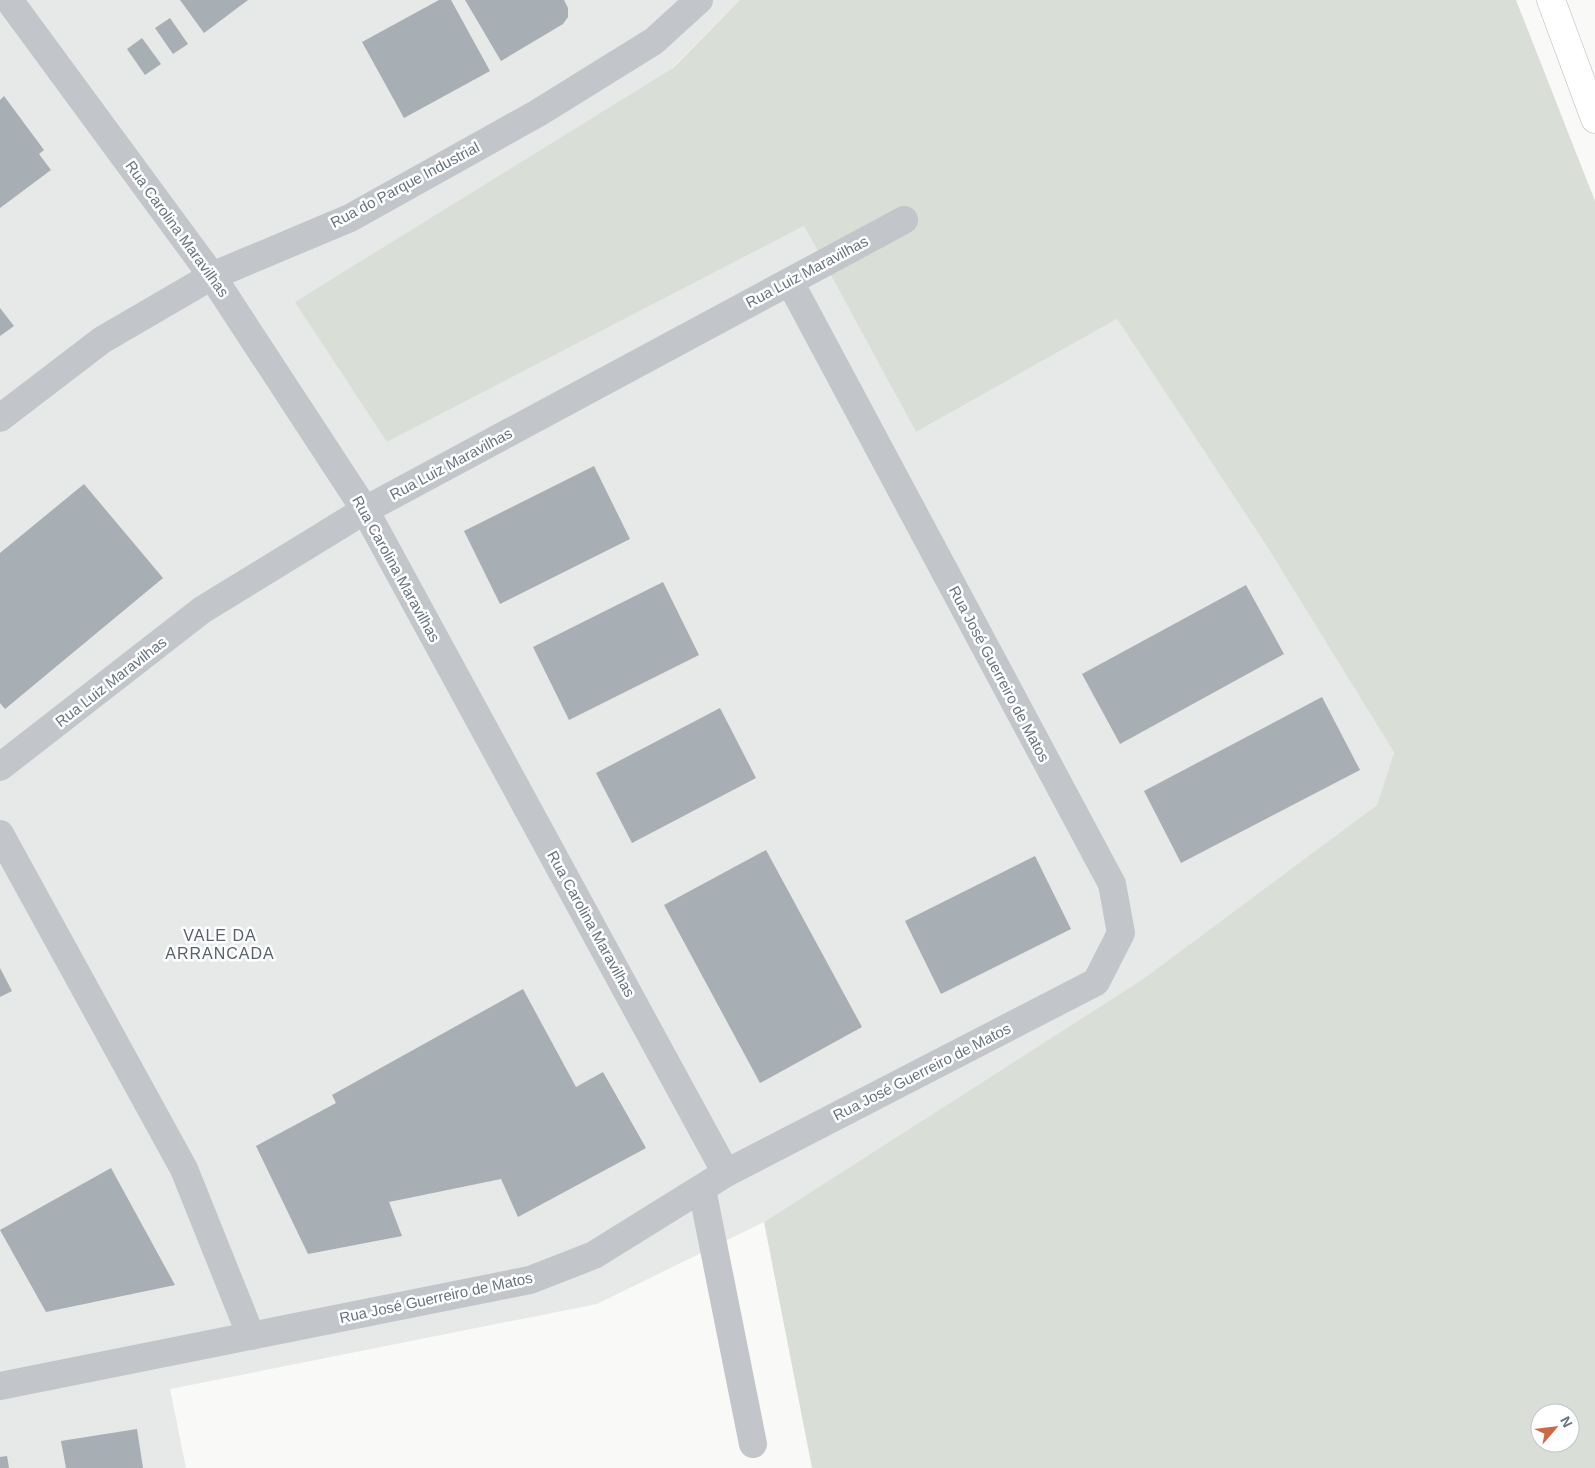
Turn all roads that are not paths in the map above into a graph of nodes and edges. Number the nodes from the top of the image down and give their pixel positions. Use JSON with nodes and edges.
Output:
{"nodes":[{"id":1,"x":9,"y":0,"type":"edge"},
{"id":2,"x":679,"y":0,"type":"edge"},
{"id":3,"x":699,"y":0,"type":"edge"},
{"id":4,"x":1551,"y":0,"type":"edge"},
{"id":5,"x":654,"y":41,"type":"junction"},
{"id":6,"x":1595,"y":119,"type":"edge"},
{"id":7,"x":904,"y":220,"type":"dead end"},
{"id":8,"x":212,"y":276,"type":"junction"},
{"id":9,"x":790,"y":282,"type":"junction"},
{"id":10,"x":0,"y":418,"type":"edge"},
{"id":11,"x":365,"y":510,"type":"junction"},
{"id":12,"x":0,"y":767,"type":"edge"},
{"id":13,"x":0,"y":834,"type":"edge"},
{"id":14,"x":726,"y":1173,"type":"junction"},
{"id":15,"x":702,"y":1189,"type":"junction"},
{"id":16,"x":251,"y":1336,"type":"junction"},
{"id":17,"x":0,"y":1386,"type":"edge"},
{"id":18,"x":753,"y":1444,"type":"dead end"}],
"edges":[{"from":1,"to":8,"type":"street","name":"Rua Carolina Maravilhas"},
{"from":2,"to":5,"type":"street"},
{"from":3,"to":5,"type":"street","name":"Rua do Parque Industrial"},
{"from":4,"to":6,"type":"main road"},
{"from":5,"to":8,"type":"street","name":"Rua do Parque Industrial"},
{"from":7,"to":9,"type":"street","name":"Rua Luiz Maravilhas"},
{"from":8,"to":10,"type":"street","name":"Rua do Parque Industrial"},
{"from":8,"to":11,"type":"street","name":"Rua Carolina Maravilhas"},
{"from":9,"to":11,"type":"street","name":"Rua Luiz Maravilhas"},
{"from":9,"to":14,"type":"street","name":"Rua José Guerreiro de Matos"},
{"from":11,"to":12,"type":"street","name":"Rua Luiz Maravilhas"},
{"from":11,"to":14,"type":"street","name":"Rua Carolina Maravilhas"},
{"from":13,"to":16,"type":"street"},
{"from":14,"to":15,"type":"street","name":"Rua José Guerreiro de Matos"},
{"from":15,"to":16,"type":"street","name":"Rua José Guerreiro de Matos"},
{"from":15,"to":18,"type":"street"},
{"from":16,"to":17,"type":"street","name":"Rua José Guerreiro de Matos"}]}
